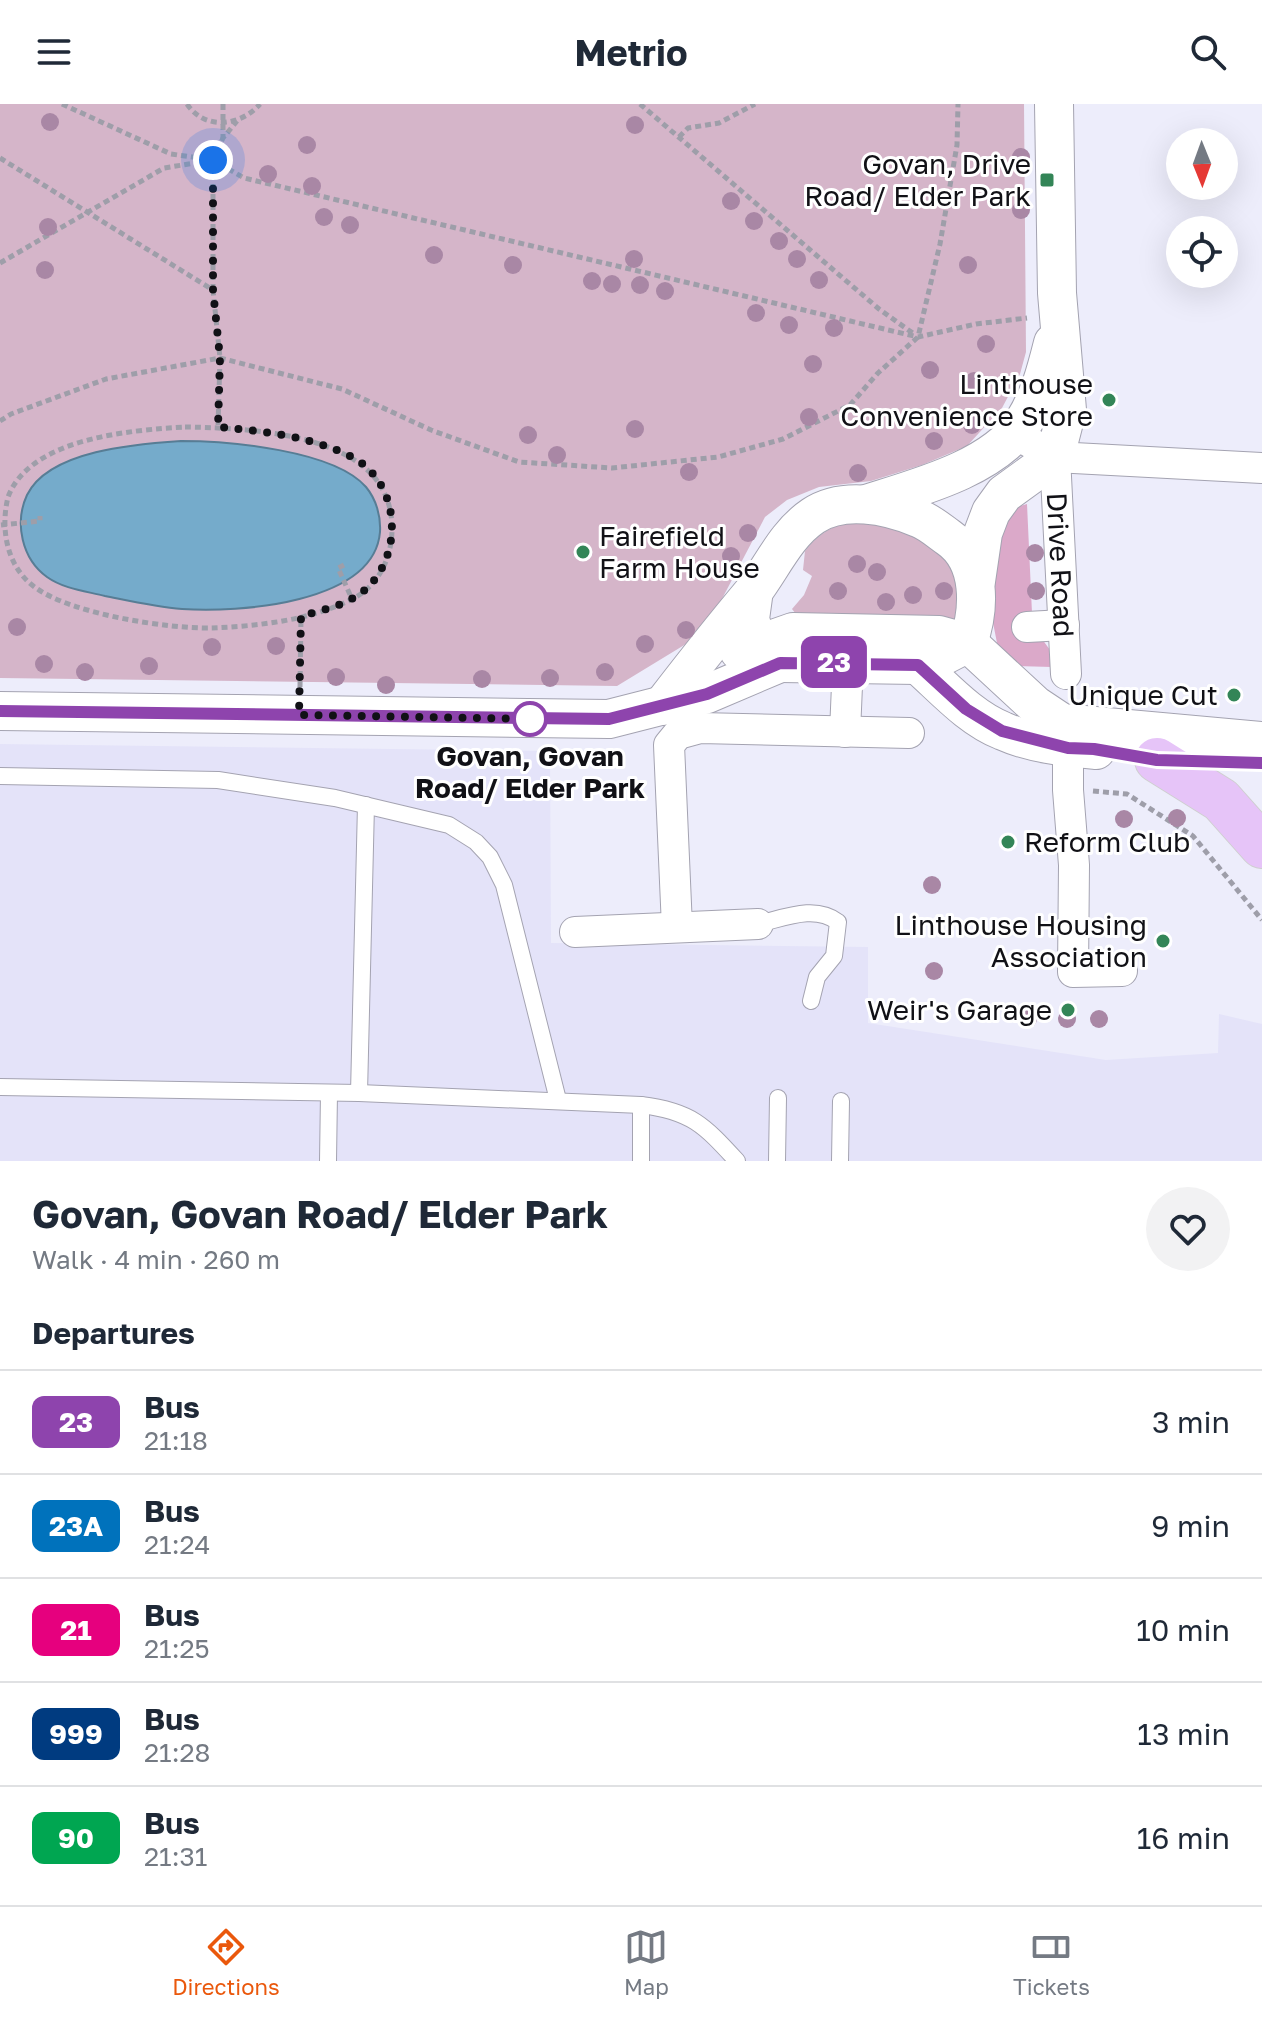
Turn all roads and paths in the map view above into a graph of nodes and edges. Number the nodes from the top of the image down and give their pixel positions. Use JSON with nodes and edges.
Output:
{"nodes":[{"id":1,"x":62,"y":104,"type":"edge"},
{"id":2,"x":187,"y":104,"type":"edge"},
{"id":3,"x":223,"y":104,"type":"edge"},
{"id":4,"x":260,"y":104,"type":"edge"},
{"id":5,"x":640,"y":104,"type":"edge"},
{"id":6,"x":755,"y":104,"type":"edge"},
{"id":7,"x":958,"y":104,"type":"edge"},
{"id":8,"x":1054,"y":104,"type":"edge"},
{"id":9,"x":237,"y":121,"type":"junction"},
{"id":10,"x":223,"y":123,"type":"junction"},
{"id":11,"x":679,"y":137,"type":"junction"},
{"id":12,"x":223,"y":138,"type":"junction"},
{"id":13,"x":0,"y":158,"type":"edge"},
{"id":14,"x":213,"y":160,"type":"junction"},
{"id":15,"x":87,"y":212,"type":"junction"},
{"id":16,"x":0,"y":263,"type":"edge"},
{"id":17,"x":213,"y":290,"type":"junction"},
{"id":18,"x":1043,"y":319,"type":"junction"},
{"id":19,"x":918,"y":337,"type":"junction"},
{"id":20,"x":220,"y":358,"type":"junction"},
{"id":21,"x":0,"y":421,"type":"edge"},
{"id":22,"x":218,"y":427,"type":"junction"},
{"id":23,"x":1014,"y":433,"type":"junction"},
{"id":24,"x":1055,"y":457,"type":"junction"},
{"id":25,"x":1262,"y":468,"type":"edge"},
{"id":26,"x":866,"y":504,"type":"junction"},
{"id":27,"x":40,"y":521,"type":"dead end"},
{"id":28,"x":1,"y":525,"type":"edge"},
{"id":29,"x":338,"y":567,"type":"dead end"},
{"id":30,"x":976,"y":581,"type":"junction"},
{"id":31,"x":754,"y":590,"type":"junction"},
{"id":32,"x":352,"y":599,"type":"junction"},
{"id":33,"x":301,"y":616,"type":"junction"},
{"id":34,"x":1064,"y":625,"type":"junction"},
{"id":35,"x":1027,"y":627,"type":"dead end"},
{"id":36,"x":968,"y":643,"type":"junction"},
{"id":37,"x":768,"y":653,"type":"junction"},
{"id":38,"x":848,"y":662,"type":"junction"},
{"id":39,"x":918,"y":665,"type":"junction"},
{"id":40,"x":1066,"y":674,"type":"dead end"},
{"id":41,"x":0,"y":711,"type":"edge"},
{"id":42,"x":299,"y":715,"type":"junction"},
{"id":43,"x":670,"y":720,"type":"junction"},
{"id":44,"x":845,"y":732,"type":"junction"},
{"id":45,"x":909,"y":733,"type":"dead end"},
{"id":46,"x":1065,"y":735,"type":"junction"},
{"id":47,"x":1262,"y":741,"type":"edge"},
{"id":48,"x":1157,"y":760,"type":"junction"},
{"id":49,"x":1262,"y":763,"type":"edge"},
{"id":50,"x":0,"y":776,"type":"edge"},
{"id":51,"x":1068,"y":790,"type":"junction"},
{"id":52,"x":366,"y":805,"type":"junction"},
{"id":53,"x":1254,"y":832,"type":"edge"},
{"id":54,"x":1262,"y":920,"type":"edge"},
{"id":55,"x":758,"y":924,"type":"joint"},
{"id":56,"x":677,"y":927,"type":"junction"},
{"id":57,"x":575,"y":932,"type":"dead end"},
{"id":58,"x":1122,"y":971,"type":"dead end"},
{"id":59,"x":811,"y":1001,"type":"dead end"},
{"id":60,"x":0,"y":1087,"type":"edge"},
{"id":61,"x":329,"y":1093,"type":"junction"},
{"id":62,"x":359,"y":1093,"type":"junction"},
{"id":63,"x":778,"y":1098,"type":"dead end"},
{"id":64,"x":558,"y":1100,"type":"junction"},
{"id":65,"x":841,"y":1101,"type":"dead end"},
{"id":66,"x":641,"y":1105,"type":"junction"},
{"id":67,"x":328,"y":1161,"type":"edge"},
{"id":68,"x":641,"y":1161,"type":"edge"},
{"id":69,"x":737,"y":1161,"type":"edge"},
{"id":70,"x":777,"y":1161,"type":"edge"},
{"id":71,"x":840,"y":1161,"type":"edge"}],
"edges":[{"from":1,"to":14,"type":"path"},
{"from":2,"to":10,"type":"path"},
{"from":3,"to":10,"type":"path"},
{"from":4,"to":9,"type":"path"},
{"from":5,"to":11,"type":"path"},
{"from":6,"to":11,"type":"path"},
{"from":7,"to":19,"type":"path"},
{"from":8,"to":18,"type":"street","name":"Drive Road"},
{"from":9,"to":10,"type":"path"},
{"from":9,"to":12,"type":"path"},
{"from":10,"to":12,"type":"path"},
{"from":11,"to":19,"type":"path"},
{"from":12,"to":14,"type":"path"},
{"from":13,"to":15,"type":"path"},
{"from":14,"to":15,"type":"path"},
{"from":14,"to":17,"type":"path"},
{"from":14,"to":19,"type":"path"},
{"from":15,"to":16,"type":"path"},
{"from":15,"to":17,"type":"path"},
{"from":17,"to":20,"type":"path"},
{"from":18,"to":19,"type":"path"},
{"from":18,"to":23,"type":"street","name":"Drive Road"},
{"from":18,"to":24,"type":"street","name":"Drive Road"},
{"from":19,"to":20,"type":"path"},
{"from":20,"to":21,"type":"path"},
{"from":20,"to":22,"type":"path"},
{"from":22,"to":28,"type":"path"},
{"from":22,"to":32,"type":"path"},
{"from":23,"to":24,"type":"street","name":"Drive Road"},
{"from":23,"to":26,"type":"street","name":"Drive Road"},
{"from":24,"to":25,"type":"street"},
{"from":24,"to":30,"type":"street","name":"Drive Road"},
{"from":24,"to":34,"type":"street","name":"Drive Road"},
{"from":26,"to":30,"type":"street"},
{"from":26,"to":31,"type":"street"},
{"from":27,"to":28,"type":"path"},
{"from":28,"to":33,"type":"path"},
{"from":29,"to":32,"type":"path"},
{"from":30,"to":36,"type":"street","name":"Drive Road"},
{"from":31,"to":37,"type":"street"},
{"from":31,"to":43,"type":"street"},
{"from":32,"to":33,"type":"path"},
{"from":33,"to":42,"type":"path"},
{"from":34,"to":35,"type":"street"},
{"from":34,"to":40,"type":"street","name":"Drive Road"},
{"from":36,"to":37,"type":"street"},
{"from":36,"to":39,"type":"street"},
{"from":36,"to":46,"type":"street"},
{"from":37,"to":38,"type":"street"},
{"from":37,"to":43,"type":"street"},
{"from":38,"to":39,"type":"street"},
{"from":38,"to":44,"type":"street"},
{"from":39,"to":46,"type":"street"},
{"from":41,"to":42,"type":"street"},
{"from":42,"to":43,"type":"street"},
{"from":43,"to":44,"type":"street"},
{"from":43,"to":56,"type":"street"},
{"from":44,"to":45,"type":"street"},
{"from":46,"to":47,"type":"street"},
{"from":46,"to":48,"type":"street"},
{"from":46,"to":51,"type":"street"},
{"from":48,"to":49,"type":"street"},
{"from":48,"to":53,"type":"main road"},
{"from":50,"to":52,"type":"lane"},
{"from":51,"to":54,"type":"path"},
{"from":51,"to":58,"type":"street"},
{"from":52,"to":62,"type":"lane"},
{"from":52,"to":64,"type":"lane"},
{"from":55,"to":56,"type":"street"},
{"from":55,"to":59,"type":"lane"},
{"from":56,"to":57,"type":"street"},
{"from":60,"to":61,"type":"lane"},
{"from":61,"to":62,"type":"lane"},
{"from":61,"to":67,"type":"lane"},
{"from":62,"to":64,"type":"lane"},
{"from":63,"to":70,"type":"lane"},
{"from":64,"to":66,"type":"lane"},
{"from":65,"to":71,"type":"lane"},
{"from":66,"to":68,"type":"lane"},
{"from":66,"to":69,"type":"lane"}]}
